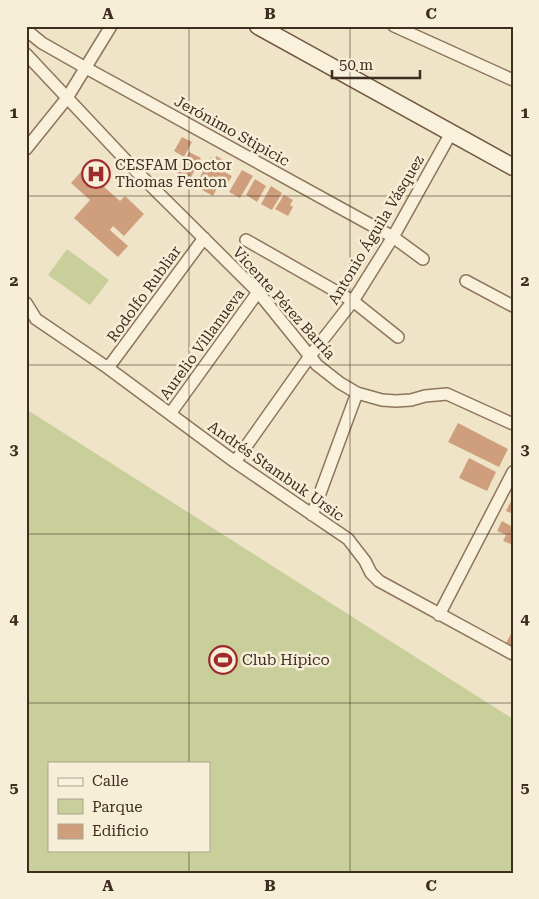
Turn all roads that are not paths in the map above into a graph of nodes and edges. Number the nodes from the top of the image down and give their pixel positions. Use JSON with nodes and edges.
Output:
{"nodes":[{"id":1,"x":111,"y":26,"type":"edge"},
{"id":2,"x":258,"y":26,"type":"edge"},
{"id":3,"x":394,"y":26,"type":"edge"},
{"id":4,"x":26,"y":30,"type":"edge"},
{"id":5,"x":279,"y":31,"type":"edge"},
{"id":6,"x":26,"y":54,"type":"edge"},
{"id":7,"x":86,"y":68,"type":"junction"},
{"id":8,"x":513,"y":80,"type":"edge"},
{"id":9,"x":67,"y":98,"type":"junction"},
{"id":10,"x":451,"y":133,"type":"junction"},
{"id":11,"x":26,"y":149,"type":"edge"},
{"id":12,"x":513,"y":167,"type":"edge"},
{"id":13,"x":393,"y":237,"type":"junction"},
{"id":14,"x":204,"y":238,"type":"junction"},
{"id":15,"x":246,"y":240,"type":"dead end"},
{"id":16,"x":423,"y":259,"type":"dead end"},
{"id":17,"x":466,"y":280,"type":"dead end"},
{"id":18,"x":258,"y":292,"type":"junction"},
{"id":19,"x":353,"y":301,"type":"junction"},
{"id":20,"x":26,"y":303,"type":"edge"},
{"id":21,"x":513,"y":306,"type":"edge"},
{"id":22,"x":398,"y":337,"type":"dead end"},
{"id":23,"x":310,"y":356,"type":"junction"},
{"id":24,"x":108,"y":368,"type":"junction"},
{"id":25,"x":358,"y":393,"type":"junction"},
{"id":26,"x":170,"y":414,"type":"junction"},
{"id":27,"x":513,"y":424,"type":"edge"},
{"id":28,"x":235,"y":462,"type":"junction"},
{"id":29,"x":513,"y":472,"type":"edge"},
{"id":30,"x":312,"y":515,"type":"junction"},
{"id":31,"x":439,"y":615,"type":"junction"},
{"id":32,"x":513,"y":654,"type":"edge"}],
"edges":[{"from":1,"to":7,"type":"street"},
{"from":2,"to":5,"type":"main road"},
{"from":3,"to":8,"type":"street"},
{"from":4,"to":7,"type":"street","name":"Jerónimo Stipicic"},
{"from":5,"to":10,"type":"main road"},
{"from":6,"to":9,"type":"street","name":"Vicente Pérez Barría"},
{"from":7,"to":9,"type":"street"},
{"from":7,"to":13,"type":"street","name":"Jerónimo Stipicic"},
{"from":9,"to":11,"type":"street"},
{"from":9,"to":14,"type":"street","name":"Vicente Pérez Barría"},
{"from":10,"to":12,"type":"main road"},
{"from":10,"to":13,"type":"street","name":"Antonio Águila Vásquez"},
{"from":13,"to":16,"type":"street","name":"Jerónimo Stipicic"},
{"from":13,"to":19,"type":"street","name":"Antonio Águila Vásquez"},
{"from":14,"to":18,"type":"street","name":"Vicente Pérez Barría"},
{"from":14,"to":24,"type":"street","name":"Rodolfo Rubliar"},
{"from":15,"to":19,"type":"street"},
{"from":17,"to":21,"type":"street"},
{"from":18,"to":23,"type":"street","name":"Vicente Pérez Barría"},
{"from":18,"to":26,"type":"street","name":"Aurelio Villanueva"},
{"from":19,"to":22,"type":"street"},
{"from":19,"to":23,"type":"street","name":"Antonio Águila Vásquez"},
{"from":20,"to":24,"type":"street","name":"Andrés Stambuk Ursic"},
{"from":23,"to":25,"type":"street","name":"Vicente Pérez Barría"},
{"from":23,"to":28,"type":"street","name":"Antonio Águila Vásquez"},
{"from":24,"to":26,"type":"street","name":"Andrés Stambuk Ursic"},
{"from":25,"to":27,"type":"street","name":"Vicente Pérez Barría"},
{"from":25,"to":30,"type":"street"},
{"from":26,"to":28,"type":"street","name":"Andrés Stambuk Ursic"},
{"from":28,"to":30,"type":"street","name":"Andrés Stambuk Ursic"},
{"from":29,"to":31,"type":"street"},
{"from":30,"to":31,"type":"street","name":"Andrés Stambuk Ursic"},
{"from":31,"to":32,"type":"street","name":"Andrés Stambuk Ursic"}]}
